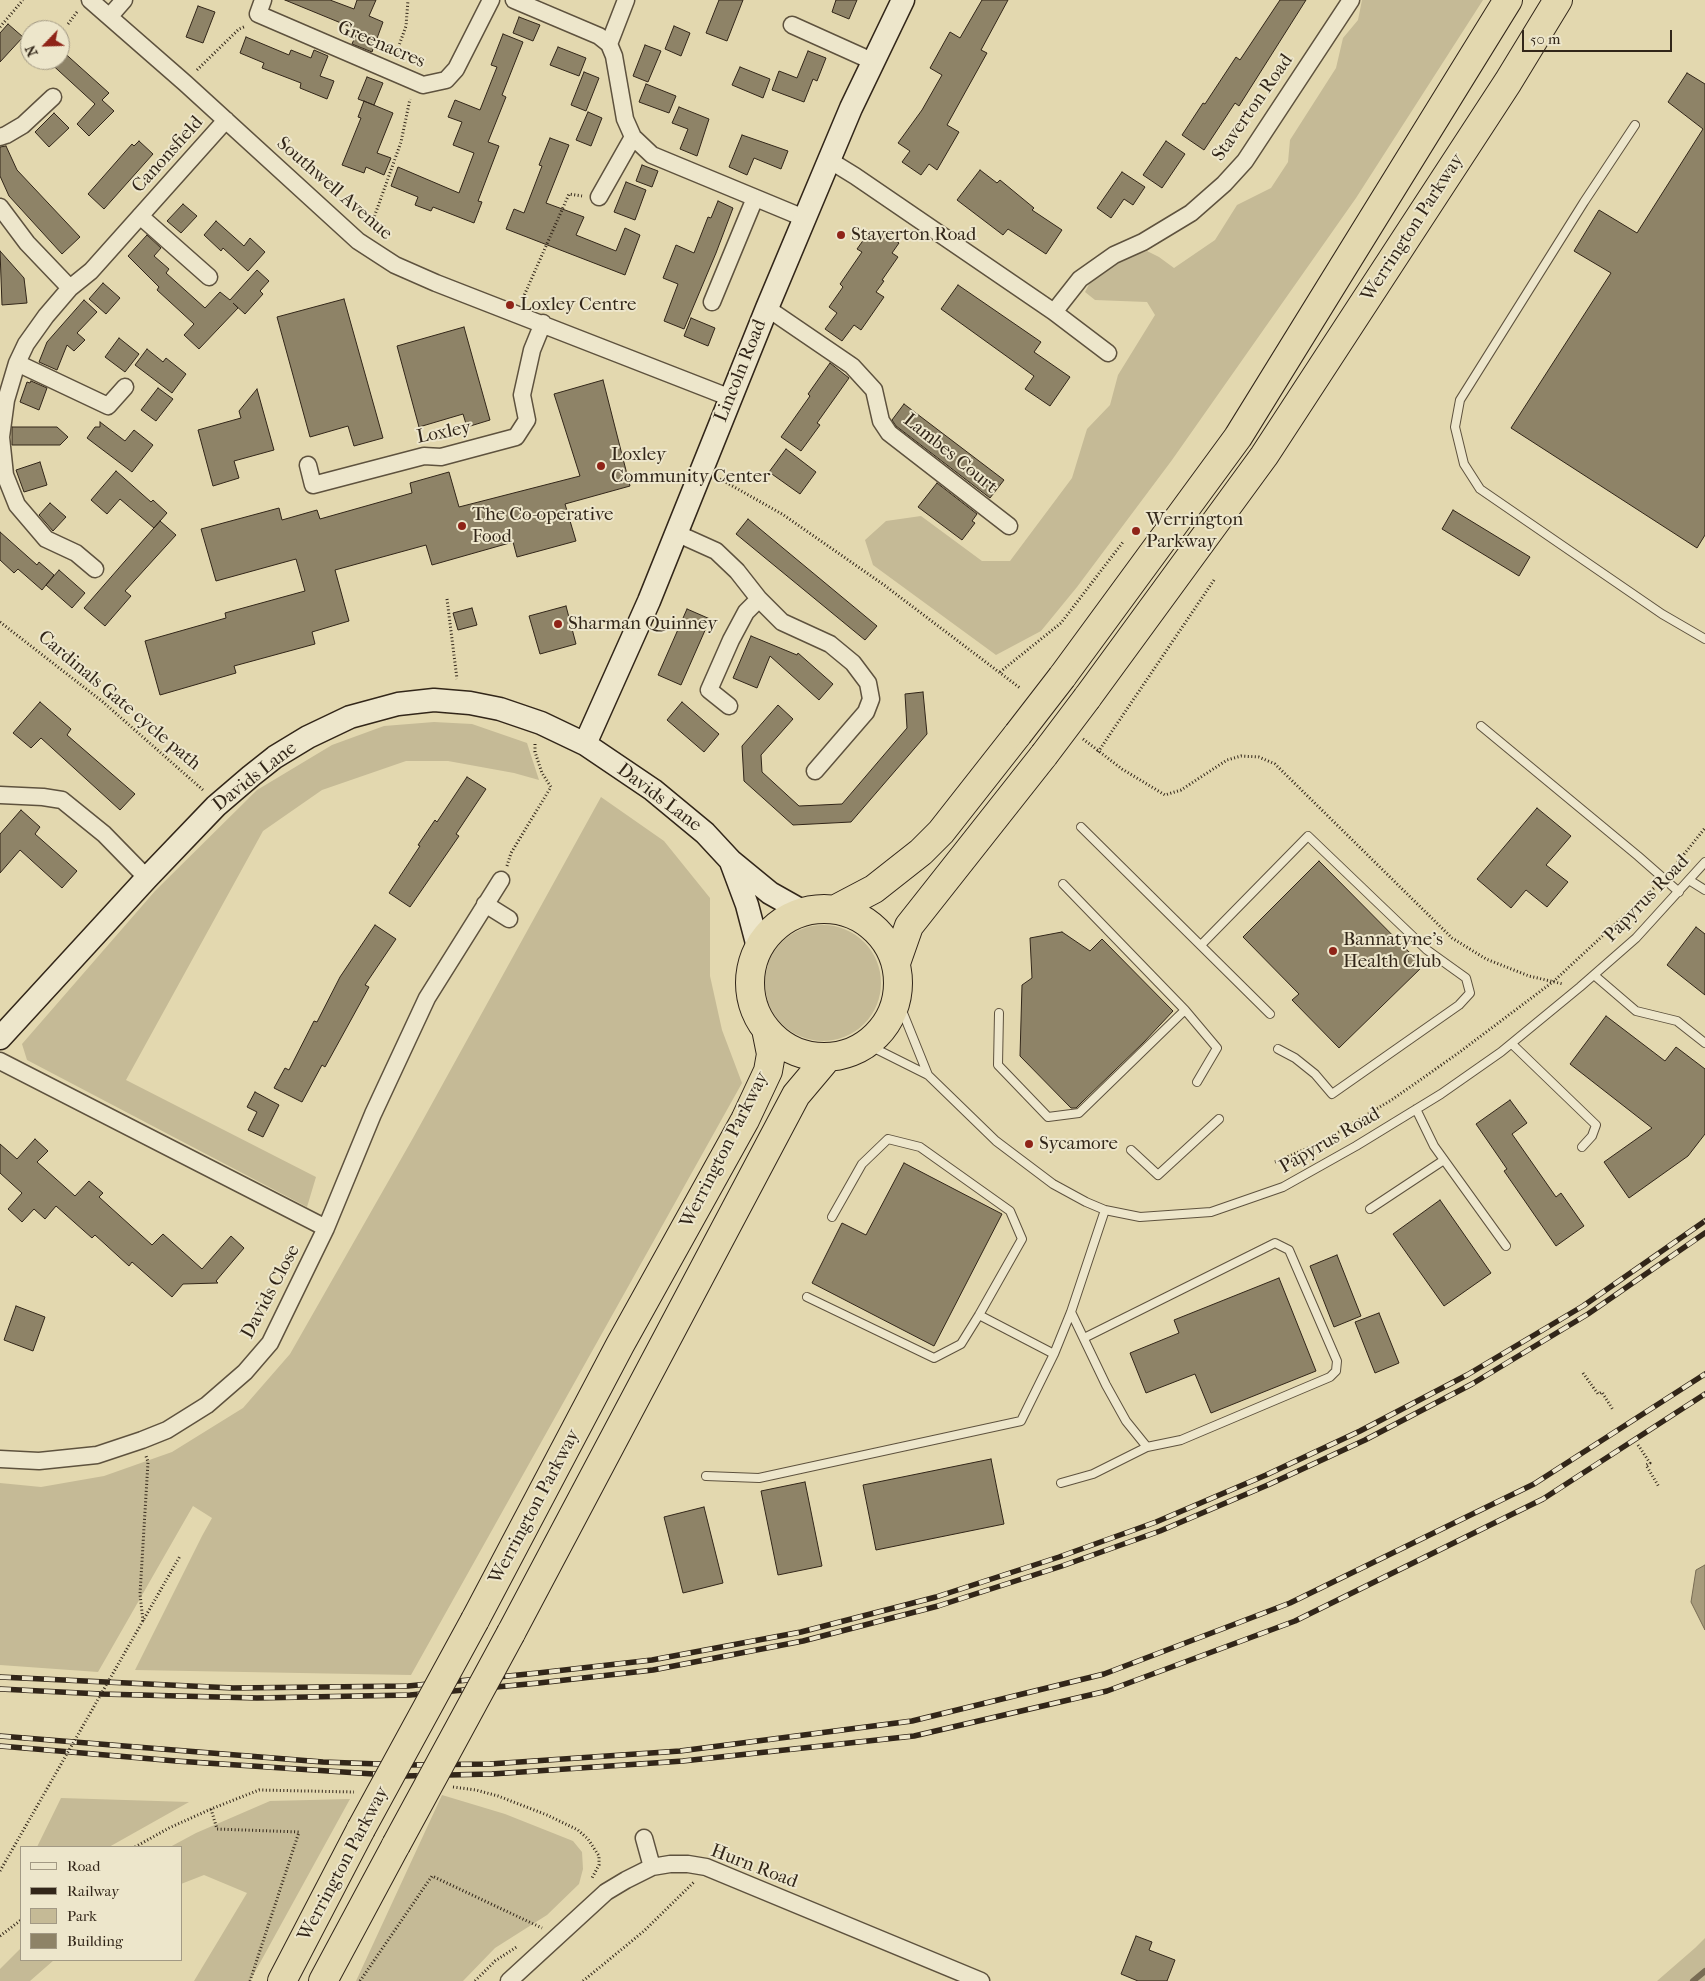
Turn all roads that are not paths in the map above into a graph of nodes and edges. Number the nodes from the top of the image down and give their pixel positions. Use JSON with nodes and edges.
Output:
{"nodes":[{"id":1,"x":90,"y":0,"type":"edge"},
{"id":2,"x":124,"y":0,"type":"edge"},
{"id":3,"x":263,"y":0,"type":"edge"},
{"id":4,"x":491,"y":0,"type":"edge"},
{"id":5,"x":514,"y":0,"type":"edge"},
{"id":6,"x":626,"y":0,"type":"edge"},
{"id":7,"x":903,"y":0,"type":"edge"},
{"id":8,"x":1351,"y":0,"type":"edge"},
{"id":9,"x":1508,"y":0,"type":"edge"},
{"id":10,"x":1558,"y":0,"type":"edge"},
{"id":11,"x":110,"y":16,"type":"junction"},
{"id":12,"x":792,"y":25,"type":"dead end"},
{"id":13,"x":609,"y":44,"type":"junction"},
{"id":14,"x":872,"y":61,"type":"junction"},
{"id":15,"x":52,"y":96,"type":"dead end"},
{"id":16,"x":226,"y":120,"type":"junction"},
{"id":17,"x":1635,"y":126,"type":"dead end"},
{"id":18,"x":0,"y":137,"type":"edge"},
{"id":19,"x":633,"y":137,"type":"junction"},
{"id":20,"x":829,"y":160,"type":"junction"},
{"id":21,"x":599,"y":197,"type":"road end"},
{"id":22,"x":755,"y":198,"type":"junction"},
{"id":23,"x":0,"y":207,"type":"edge"},
{"id":24,"x":140,"y":216,"type":"junction"},
{"id":25,"x":804,"y":218,"type":"junction"},
{"id":26,"x":209,"y":277,"type":"dead end"},
{"id":27,"x":70,"y":288,"type":"junction"},
{"id":28,"x":712,"y":302,"type":"dead end"},
{"id":29,"x":767,"y":308,"type":"junction"},
{"id":30,"x":1054,"y":312,"type":"junction"},
{"id":31,"x":543,"y":323,"type":"junction"},
{"id":32,"x":1108,"y":353,"type":"dead end"},
{"id":33,"x":17,"y":363,"type":"junction"},
{"id":34,"x":125,"y":387,"type":"dead end"},
{"id":35,"x":731,"y":398,"type":"junction"},
{"id":36,"x":0,"y":437,"type":"edge"},
{"id":37,"x":308,"y":465,"type":"dead end"},
{"id":38,"x":1009,"y":526,"type":"dead end"},
{"id":39,"x":676,"y":533,"type":"junction"},
{"id":40,"x":95,"y":569,"type":"dead end"},
{"id":41,"x":759,"y":599,"type":"junction"},
{"id":42,"x":1705,"y":639,"type":"edge"},
{"id":43,"x":729,"y":706,"type":"dead end"},
{"id":44,"x":1481,"y":726,"type":"dead end"},
{"id":45,"x":585,"y":744,"type":"junction"},
{"id":46,"x":814,"y":771,"type":"dead end"},
{"id":47,"x":0,"y":795,"type":"edge"},
{"id":48,"x":1081,"y":827,"type":"dead end"},
{"id":49,"x":731,"y":861,"type":"junction"},
{"id":50,"x":1705,"y":862,"type":"edge"},
{"id":51,"x":147,"y":878,"type":"junction"},
{"id":52,"x":501,"y":880,"type":"road end"},
{"id":53,"x":1689,"y":880,"type":"junction"},
{"id":54,"x":1063,"y":884,"type":"dead end"},
{"id":55,"x":1705,"y":890,"type":"edge"},
{"id":56,"x":1678,"y":892,"type":"junction"},
{"id":57,"x":485,"y":904,"type":"junction"},
{"id":58,"x":836,"y":909,"type":"junction"},
{"id":59,"x":802,"y":911,"type":"junction"},
{"id":60,"x":509,"y":919,"type":"dead end"},
{"id":61,"x":1201,"y":945,"type":"junction"},
{"id":62,"x":758,"y":947,"type":"junction"},
{"id":63,"x":896,"y":963,"type":"junction"},
{"id":64,"x":1594,"y":975,"type":"junction"},
{"id":65,"x":897,"y":998,"type":"junction"},
{"id":66,"x":1186,"y":1010,"type":"junction"},
{"id":67,"x":999,"y":1014,"type":"dead end"},
{"id":68,"x":1270,"y":1014,"type":"dead end"},
{"id":69,"x":766,"y":1029,"type":"junction"},
{"id":70,"x":0,"y":1038,"type":"edge"},
{"id":71,"x":1705,"y":1043,"type":"edge"},
{"id":72,"x":866,"y":1044,"type":"junction"},
{"id":73,"x":1512,"y":1044,"type":"junction"},
{"id":74,"x":1278,"y":1049,"type":"dead end"},
{"id":75,"x":828,"y":1057,"type":"junction"},
{"id":76,"x":0,"y":1061,"type":"edge"},
{"id":77,"x":928,"y":1075,"type":"junction"},
{"id":78,"x":1197,"y":1082,"type":"dead end"},
{"id":79,"x":1416,"y":1109,"type":"junction"},
{"id":80,"x":1219,"y":1119,"type":"dead end"},
{"id":81,"x":1582,"y":1147,"type":"dead end"},
{"id":82,"x":1131,"y":1150,"type":"dead end"},
{"id":83,"x":1444,"y":1160,"type":"junction"},
{"id":84,"x":1370,"y":1209,"type":"dead end"},
{"id":85,"x":1105,"y":1210,"type":"junction"},
{"id":86,"x":832,"y":1217,"type":"dead end"},
{"id":87,"x":326,"y":1228,"type":"junction"},
{"id":88,"x":1506,"y":1246,"type":"dead end"},
{"id":89,"x":807,"y":1297,"type":"dead end"},
{"id":90,"x":1071,"y":1312,"type":"junction"},
{"id":91,"x":979,"y":1315,"type":"junction"},
{"id":92,"x":1084,"y":1338,"type":"junction"},
{"id":93,"x":1054,"y":1354,"type":"junction"},
{"id":94,"x":1147,"y":1447,"type":"junction"},
{"id":95,"x":0,"y":1459,"type":"edge"},
{"id":96,"x":706,"y":1476,"type":"dead end"},
{"id":97,"x":1061,"y":1483,"type":"dead end"},
{"id":98,"x":644,"y":1838,"type":"dead end"},
{"id":99,"x":652,"y":1867,"type":"junction"},
{"id":100,"x":282,"y":1981,"type":"edge"},
{"id":101,"x":323,"y":1981,"type":"edge"},
{"id":102,"x":509,"y":1981,"type":"edge"},
{"id":103,"x":981,"y":1981,"type":"edge"}],
"edges":[{"from":1,"to":11,"type":"street","name":"Southwell Avenue"},
{"from":2,"to":11,"type":"street"},
{"from":3,"to":4,"type":"street","name":"Greenacres"},
{"from":5,"to":13,"type":"street"},
{"from":6,"to":13,"type":"street"},
{"from":7,"to":14,"type":"street","name":"Lincoln Road"},
{"from":8,"to":30,"type":"street","name":"Staverton Road"},
{"from":9,"to":58,"type":"highway","name":"Werrington Parkway","bridge":true},
{"from":10,"to":63,"type":"highway","name":"Werrington Parkway","bridge":true},
{"from":11,"to":16,"type":"street","name":"Southwell Avenue"},
{"from":12,"to":14,"type":"street"},
{"from":13,"to":19,"type":"street"},
{"from":14,"to":20,"type":"street","name":"Lincoln Road"},
{"from":15,"to":18,"type":"street"},
{"from":16,"to":24,"type":"street","name":"Canonsfield"},
{"from":16,"to":31,"type":"street","name":"Southwell Avenue"},
{"from":17,"to":42,"type":"lane"},
{"from":19,"to":21,"type":"street"},
{"from":19,"to":22,"type":"street"},
{"from":20,"to":25,"type":"street","name":"Lincoln Road"},
{"from":20,"to":30,"type":"street"},
{"from":22,"to":25,"type":"street"},
{"from":22,"to":28,"type":"street"},
{"from":23,"to":27,"type":"street"},
{"from":24,"to":26,"type":"street","name":"Canonsfield"},
{"from":24,"to":27,"type":"street","name":"Canonsfield"},
{"from":25,"to":29,"type":"street","name":"Lincoln Road"},
{"from":27,"to":33,"type":"street","name":"Canonsfield"},
{"from":29,"to":35,"type":"street","name":"Lincoln Road"},
{"from":29,"to":38,"type":"street","name":"Lambes Court"},
{"from":30,"to":32,"type":"street"},
{"from":31,"to":35,"type":"street","name":"Southwell Avenue"},
{"from":31,"to":37,"type":"street","name":"Loxley"},
{"from":33,"to":34,"type":"street"},
{"from":33,"to":36,"type":"street","name":"Canonsfield"},
{"from":35,"to":39,"type":"street","name":"Lincoln Road"},
{"from":36,"to":40,"type":"street","name":"Canonsfield"},
{"from":39,"to":41,"type":"street"},
{"from":39,"to":45,"type":"street","name":"Lincoln Road"},
{"from":41,"to":43,"type":"street"},
{"from":41,"to":46,"type":"street"},
{"from":44,"to":56,"type":"lane"},
{"from":45,"to":49,"type":"street","name":"Davids Lane"},
{"from":45,"to":51,"type":"street","name":"Davids Lane"},
{"from":47,"to":51,"type":"street"},
{"from":48,"to":61,"type":"lane"},
{"from":49,"to":59,"type":"street","name":"Davids Lane"},
{"from":49,"to":62,"type":"street","name":"Davids Lane"},
{"from":50,"to":53,"type":"lane","name":"Papyrus Road"},
{"from":51,"to":70,"type":"street","name":"Davids Lane"},
{"from":52,"to":57,"type":"street","name":"Davids Close"},
{"from":53,"to":55,"type":"lane"},
{"from":53,"to":56,"type":"lane","name":"Papyrus Road"},
{"from":54,"to":66,"type":"lane"},
{"from":56,"to":64,"type":"lane","name":"Papyrus Road"},
{"from":57,"to":60,"type":"street"},
{"from":57,"to":87,"type":"street","name":"Davids Close"},
{"from":58,"to":59,"type":"highway"},
{"from":58,"to":63,"type":"highway"},
{"from":59,"to":62,"type":"highway"},
{"from":61,"to":68,"type":"lane"},
{"from":61,"to":74,"type":"lane"},
{"from":62,"to":69,"type":"highway"},
{"from":63,"to":65,"type":"highway"},
{"from":64,"to":71,"type":"lane"},
{"from":64,"to":73,"type":"lane","name":"Papyrus Road"},
{"from":65,"to":72,"type":"highway"},
{"from":65,"to":77,"type":"lane","name":"Papyrus Road"},
{"from":66,"to":67,"type":"lane"},
{"from":66,"to":78,"type":"lane"},
{"from":69,"to":75,"type":"highway"},
{"from":69,"to":100,"type":"highway","name":"Werrington Parkway","bridge":true},
{"from":72,"to":75,"type":"highway"},
{"from":72,"to":77,"type":"lane","name":"Papyrus Road"},
{"from":73,"to":79,"type":"lane","name":"Papyrus Road"},
{"from":73,"to":81,"type":"lane"},
{"from":75,"to":101,"type":"highway","name":"Werrington Parkway","bridge":true},
{"from":76,"to":87,"type":"street"},
{"from":77,"to":85,"type":"lane","name":"Papyrus Road"},
{"from":79,"to":83,"type":"lane"},
{"from":79,"to":85,"type":"lane","name":"Papyrus Road"},
{"from":80,"to":82,"type":"lane"},
{"from":83,"to":84,"type":"lane"},
{"from":83,"to":88,"type":"lane"},
{"from":85,"to":90,"type":"lane"},
{"from":86,"to":91,"type":"lane"},
{"from":87,"to":95,"type":"street","name":"Davids Close"},
{"from":89,"to":91,"type":"lane"},
{"from":90,"to":92,"type":"lane"},
{"from":90,"to":93,"type":"lane"},
{"from":91,"to":93,"type":"lane"},
{"from":92,"to":94,"type":"lane"},
{"from":92,"to":94,"type":"lane"},
{"from":93,"to":96,"type":"lane"},
{"from":94,"to":97,"type":"lane"},
{"from":98,"to":99,"type":"street"},
{"from":99,"to":102,"type":"street","name":"Hurn Road"},
{"from":99,"to":103,"type":"street","name":"Hurn Road"}]}
